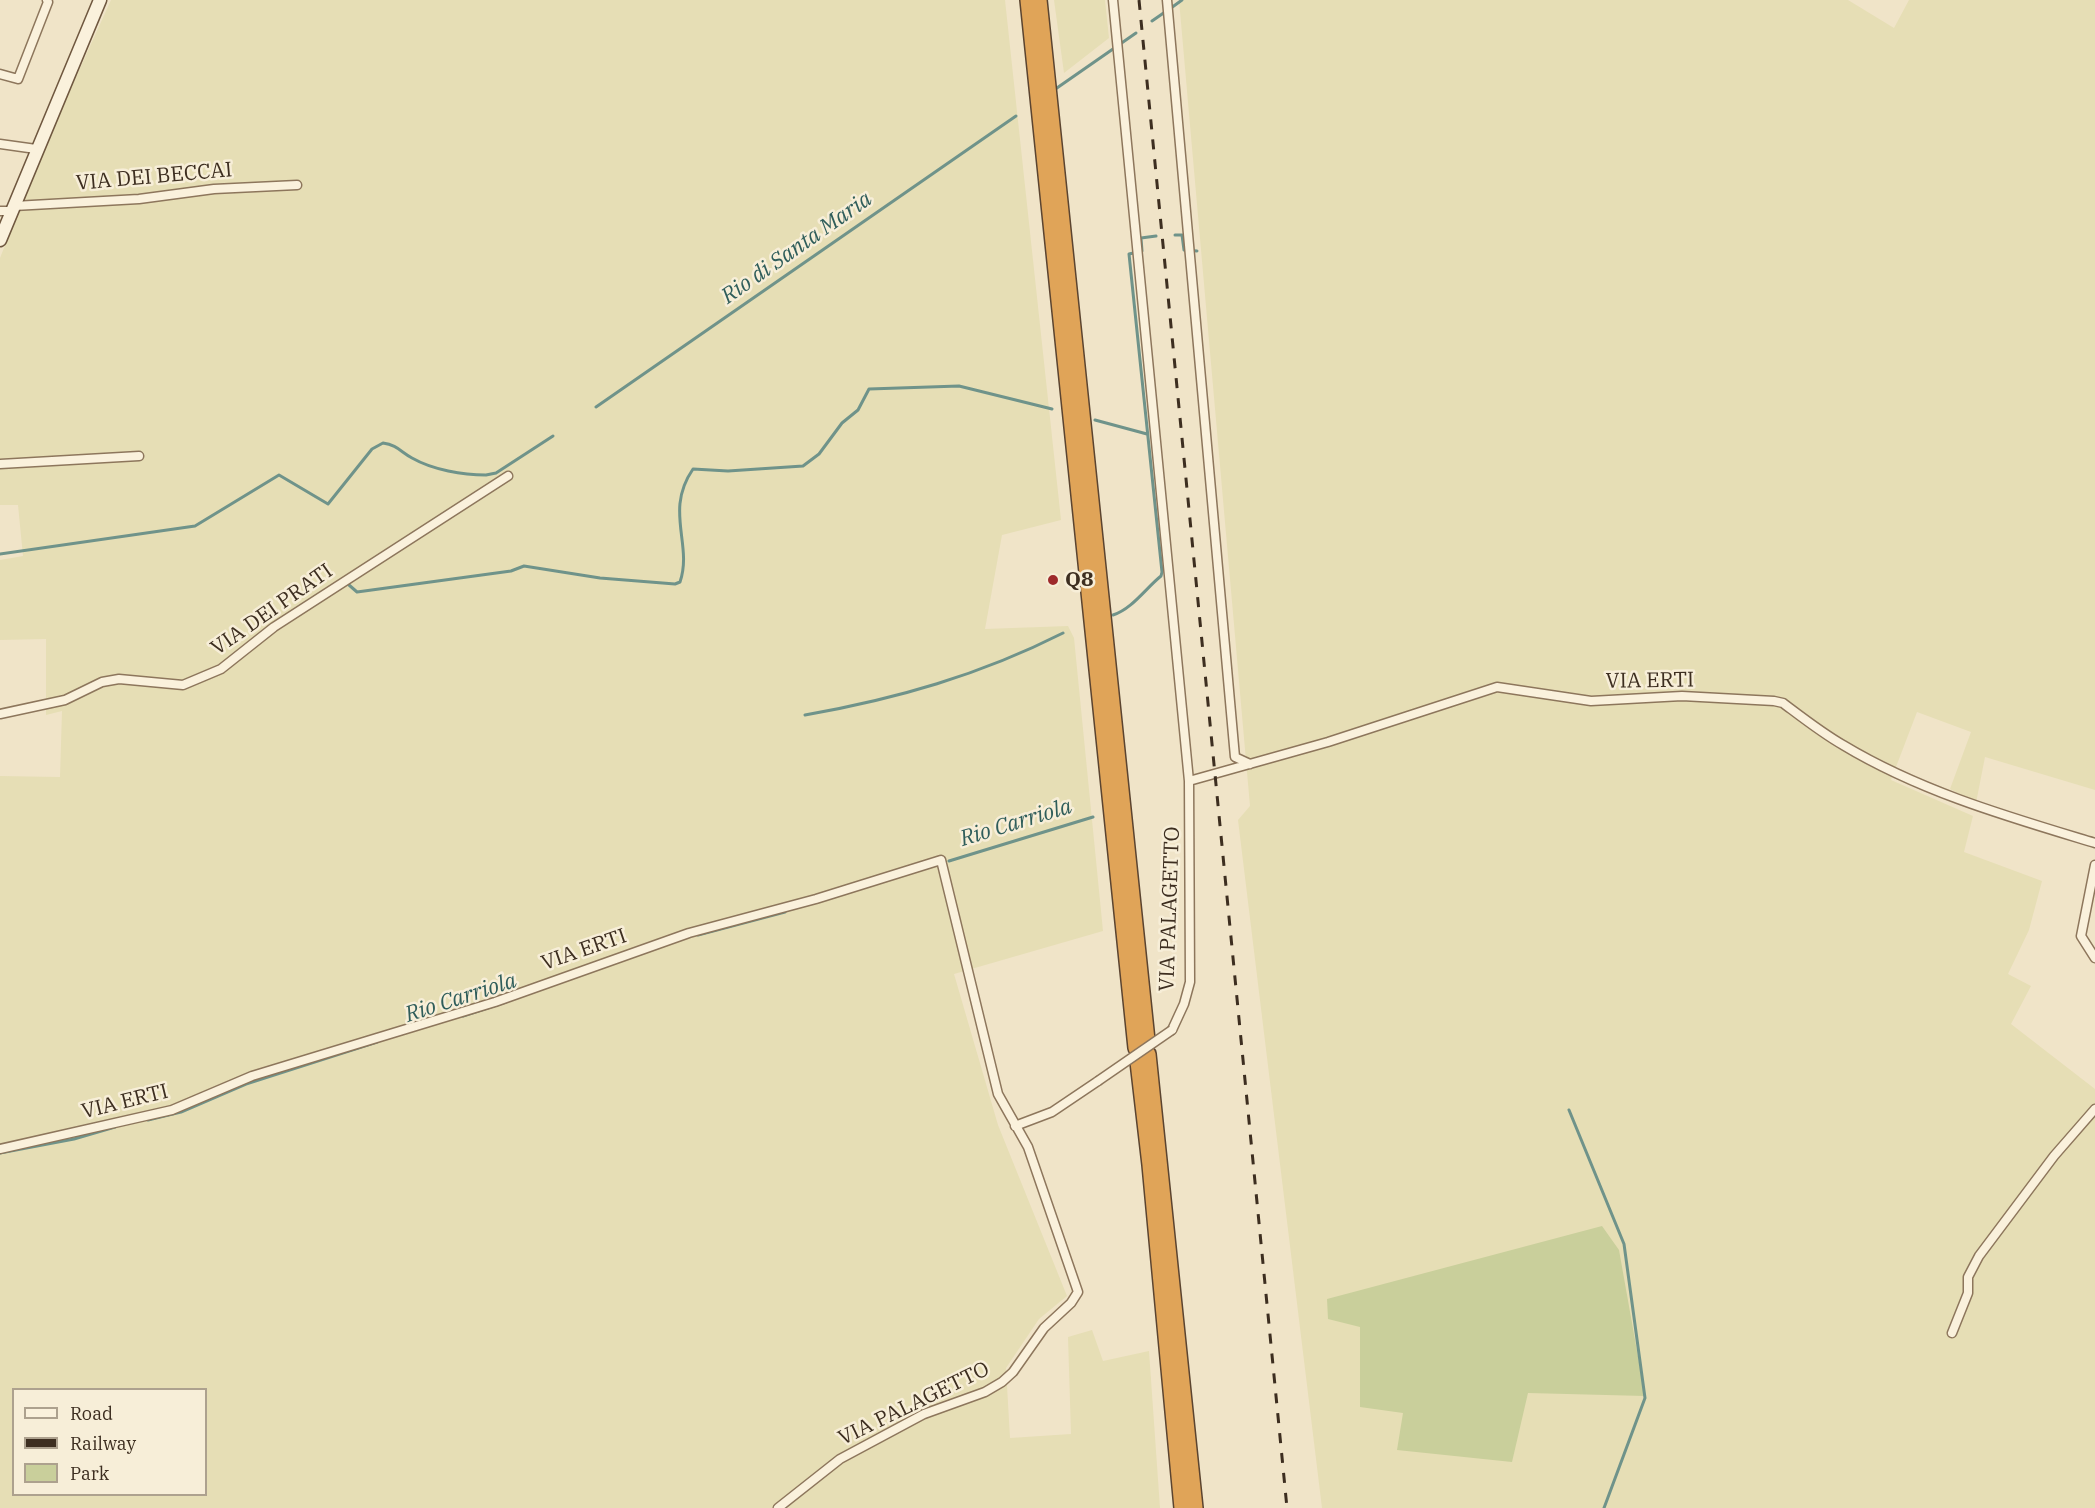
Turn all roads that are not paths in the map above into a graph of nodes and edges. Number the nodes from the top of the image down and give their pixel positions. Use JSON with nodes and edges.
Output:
{"nodes":[{"id":1,"x":47,"y":0,"type":"edge"},
{"id":2,"x":100,"y":0,"type":"edge"},
{"id":3,"x":1028,"y":0,"type":"edge"},
{"id":4,"x":1039,"y":0,"type":"edge"},
{"id":5,"x":1113,"y":0,"type":"edge"},
{"id":6,"x":1168,"y":7,"type":"edge"},
{"id":7,"x":0,"y":74,"type":"edge"},
{"id":8,"x":0,"y":144,"type":"edge"},
{"id":9,"x":36,"y":149,"type":"junction"},
{"id":10,"x":297,"y":185,"type":"dead end"},
{"id":11,"x":9,"y":210,"type":"edge"},
{"id":12,"x":0,"y":240,"type":"edge"},
{"id":13,"x":139,"y":456,"type":"dead end"},
{"id":14,"x":0,"y":464,"type":"edge"},
{"id":15,"x":508,"y":476,"type":"dead end"},
{"id":16,"x":0,"y":714,"type":"edge"},
{"id":17,"x":1250,"y":764,"type":"junction"},
{"id":18,"x":1188,"y":781,"type":"junction"},
{"id":19,"x":2095,"y":843,"type":"edge"},
{"id":20,"x":940,"y":860,"type":"joint"},
{"id":21,"x":2095,"y":865,"type":"edge"},
{"id":22,"x":2095,"y":958,"type":"edge"},
{"id":23,"x":1142,"y":1051,"type":"junction"},
{"id":24,"x":2095,"y":1109,"type":"edge"},
{"id":25,"x":1015,"y":1126,"type":"junction"},
{"id":26,"x":0,"y":1149,"type":"edge"},
{"id":27,"x":1952,"y":1334,"type":"dead end"},
{"id":28,"x":778,"y":1508,"type":"edge"},
{"id":29,"x":1182,"y":1508,"type":"edge"},
{"id":30,"x":1195,"y":1508,"type":"edge"}],
"edges":[{"from":1,"to":7,"type":"street"},
{"from":2,"to":9,"type":"main road"},
{"from":3,"to":23,"type":"highway"},
{"from":4,"to":23,"type":"highway"},
{"from":5,"to":18,"type":"street","name":"VIA PALAGETTO"},
{"from":6,"to":17,"type":"street"},
{"from":8,"to":9,"type":"street"},
{"from":9,"to":11,"type":"main road"},
{"from":10,"to":11,"type":"street","name":"VIA DEI BECCAI"},
{"from":11,"to":12,"type":"main road"},
{"from":13,"to":14,"type":"street"},
{"from":15,"to":16,"type":"street","name":"VIA DEI PRATI"},
{"from":17,"to":18,"type":"street","name":"VIA ERTI"},
{"from":17,"to":19,"type":"street","name":"VIA ERTI"},
{"from":18,"to":25,"type":"street","name":"VIA PALAGETTO","bridge":true},
{"from":20,"to":25,"type":"street","name":"VIA PALAGETTO"},
{"from":20,"to":26,"type":"street","name":"VIA ERTI"},
{"from":21,"to":22,"type":"street"},
{"from":23,"to":29,"type":"highway"},
{"from":23,"to":30,"type":"highway"},
{"from":24,"to":27,"type":"street"},
{"from":25,"to":28,"type":"street","name":"VIA PALAGETTO"}]}
